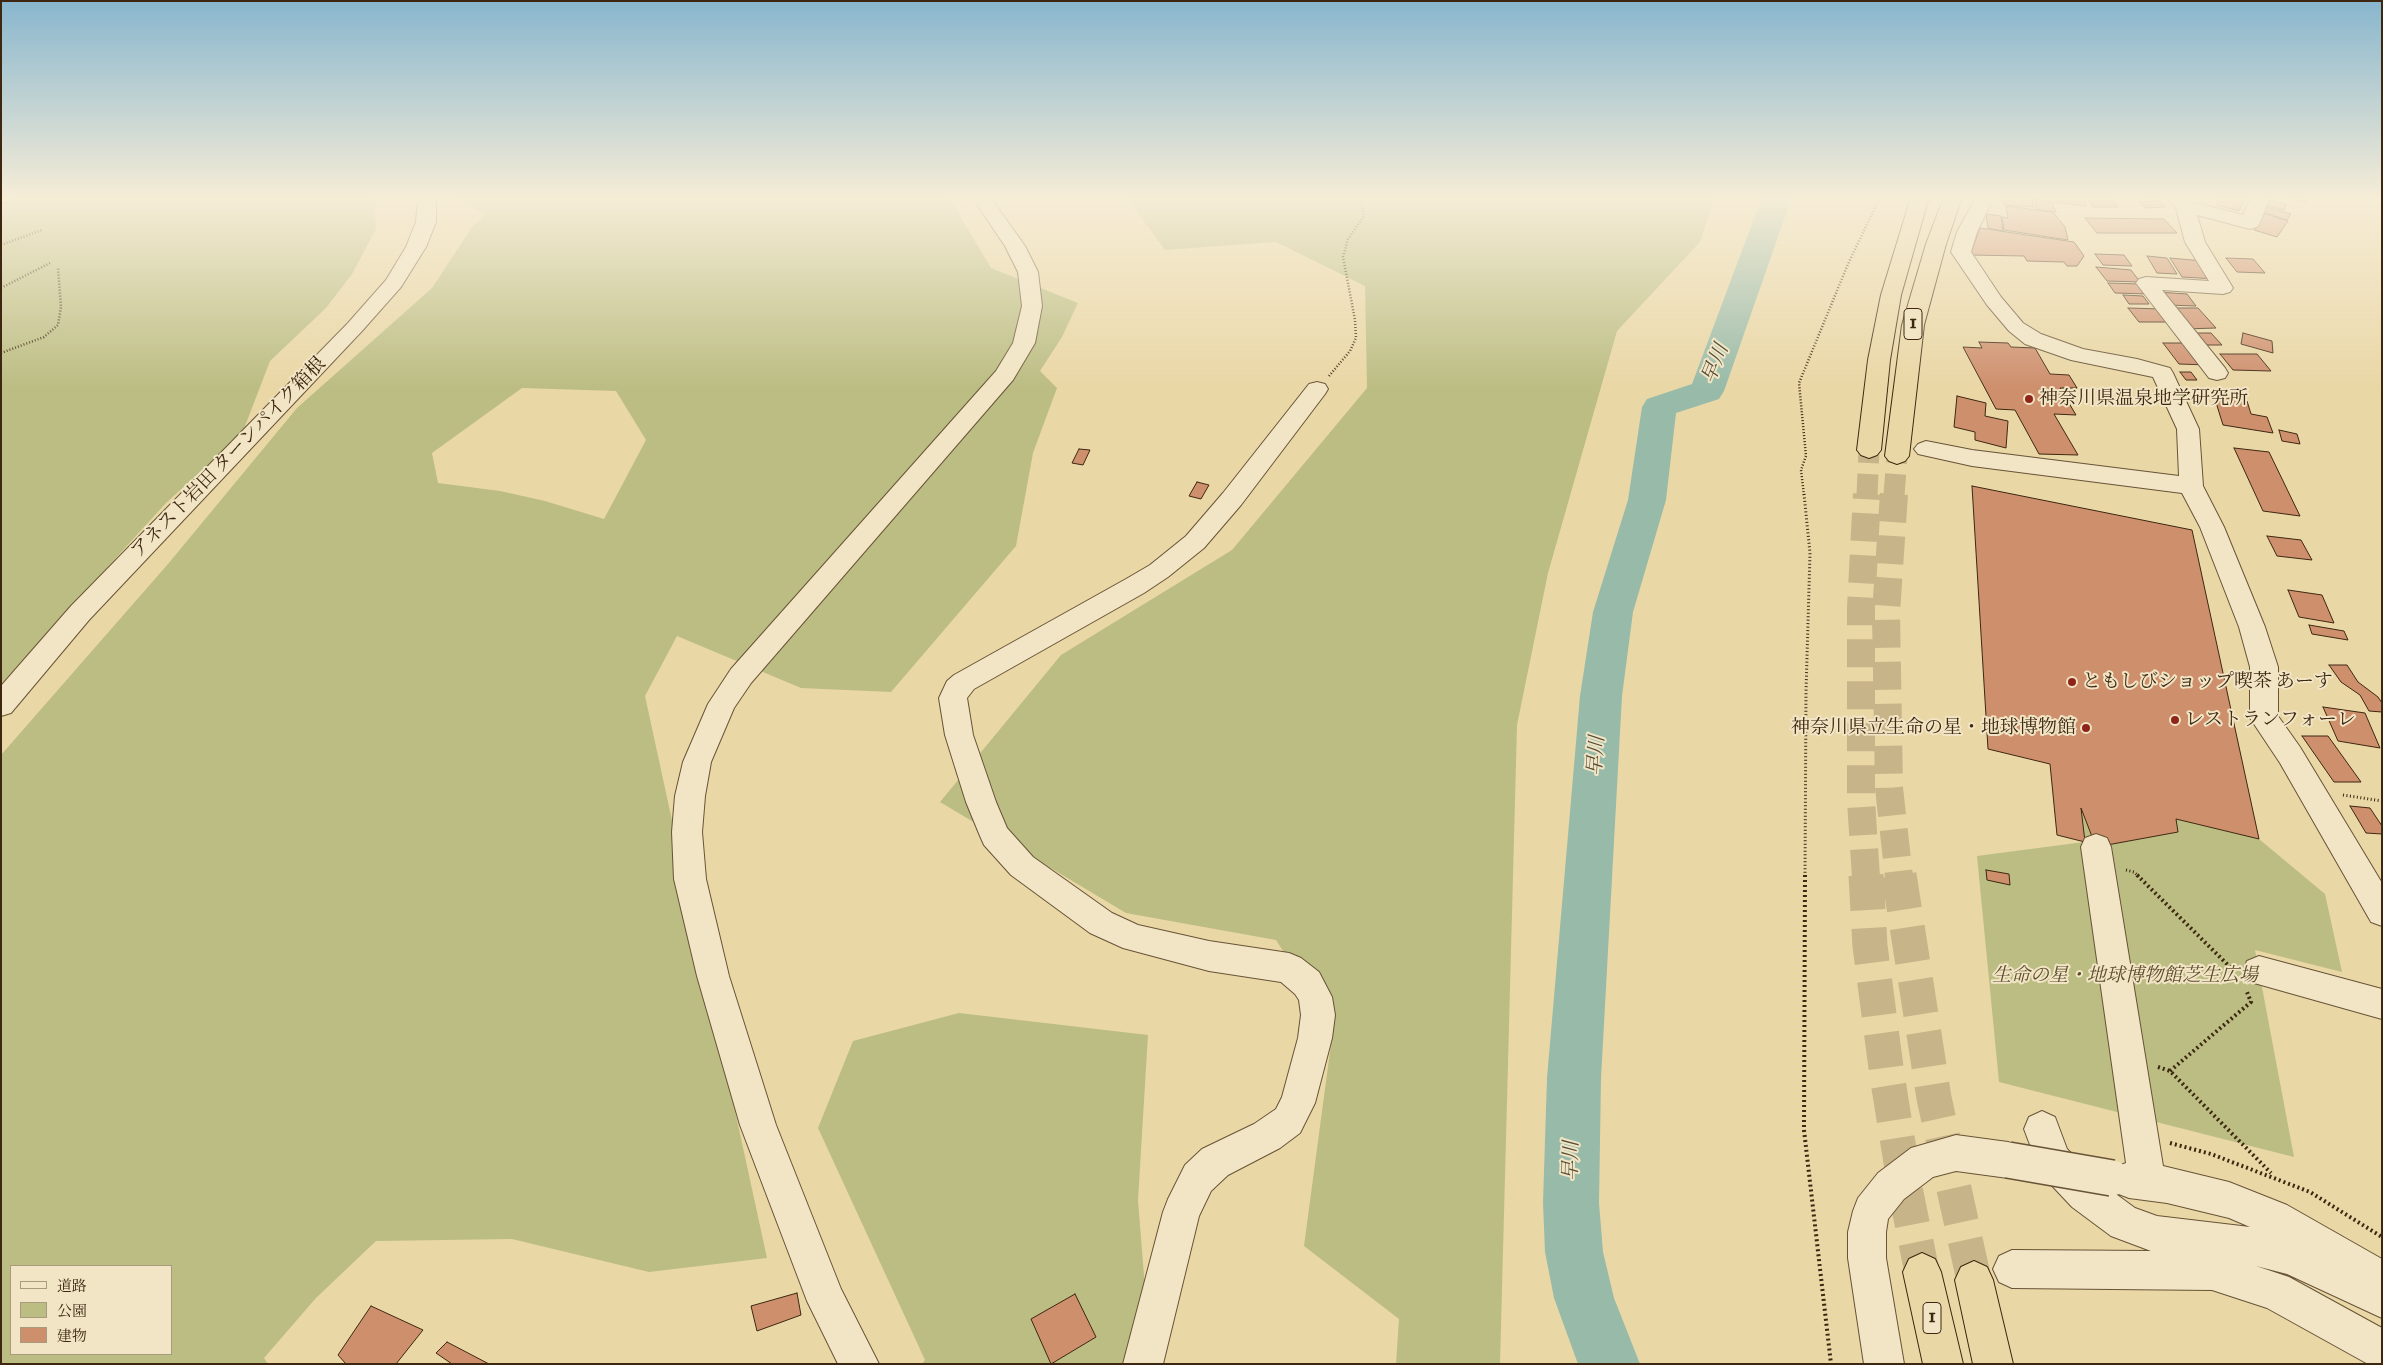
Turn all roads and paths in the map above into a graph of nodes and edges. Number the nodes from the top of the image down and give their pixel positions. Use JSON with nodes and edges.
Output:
{"nodes":[{"id":1,"x":407,"y":261,"type":"edge"},
{"id":2,"x":1022,"y":261,"type":"edge"},
{"id":3,"x":1344,"y":261,"type":"edge"},
{"id":4,"x":1850,"y":261,"type":"edge"},
{"id":5,"x":1902,"y":261,"type":"edge"},
{"id":6,"x":1931,"y":261,"type":"edge"},
{"id":7,"x":1967,"y":261,"type":"edge"},
{"id":8,"x":2206,"y":261,"type":"edge"},
{"id":9,"x":50,"y":263,"type":"dead end"},
{"id":10,"x":58,"y":268,"type":"dead end"},
{"id":11,"x":1,"y":288,"type":"edge"},
{"id":12,"x":1,"y":353,"type":"edge"},
{"id":13,"x":2217,"y":373,"type":"dead end"},
{"id":14,"x":1317,"y":389,"type":"joint"},
{"id":15,"x":1926,"y":449,"type":"dead end"},
{"id":16,"x":1869,"y":450,"type":"tunnel mouth"},
{"id":17,"x":1897,"y":456,"type":"tunnel mouth"},
{"id":18,"x":2191,"y":486,"type":"junction"},
{"id":19,"x":1,"y":705,"type":"edge"},
{"id":20,"x":2311,"y":790,"type":"junction"},
{"id":21,"x":2382,"y":801,"type":"edge"},
{"id":22,"x":2097,"y":854,"type":"joint"},
{"id":23,"x":2382,"y":912,"type":"edge"},
{"id":24,"x":2246,"y":976,"type":"junction"},
{"id":25,"x":2382,"y":1004,"type":"edge"},
{"id":26,"x":2128,"y":1057,"type":"junction"},
{"id":27,"x":2170,"y":1071,"type":"junction"},
{"id":28,"x":2042,"y":1129,"type":"dead end"},
{"id":29,"x":2140,"y":1137,"type":"junction"},
{"id":30,"x":2273,"y":1176,"type":"junction"},
{"id":31,"x":2130,"y":1181,"type":"junction"},
{"id":32,"x":2382,"y":1237,"type":"edge"},
{"id":33,"x":2012,"y":1269,"type":"dead end"},
{"id":34,"x":1922,"y":1272,"type":"tunnel mouth"},
{"id":35,"x":1974,"y":1280,"type":"tunnel mouth"},
{"id":36,"x":2382,"y":1280,"type":"edge"},
{"id":37,"x":2382,"y":1299,"type":"edge"},
{"id":38,"x":2382,"y":1350,"type":"edge"},
{"id":39,"x":858,"y":1364,"type":"edge"},
{"id":40,"x":1143,"y":1364,"type":"edge"},
{"id":41,"x":1831,"y":1364,"type":"edge"},
{"id":42,"x":1884,"y":1364,"type":"edge"},
{"id":43,"x":1942,"y":1364,"type":"edge"},
{"id":44,"x":1992,"y":1364,"type":"edge"}],
"edges":[{"from":1,"to":19,"type":"street","name":"アネスト岩田 ターンパイク箱根"},
{"from":2,"to":39,"type":"street"},
{"from":3,"to":14,"type":"path"},
{"from":4,"to":41,"type":"path"},
{"from":5,"to":16,"type":"highway","number":"1"},
{"from":6,"to":17,"type":"highway","number":"1"},
{"from":7,"to":18,"type":"street"},
{"from":8,"to":13,"type":"street"},
{"from":9,"to":11,"type":"path"},
{"from":10,"to":12,"type":"path"},
{"from":14,"to":40,"type":"street"},
{"from":15,"to":18,"type":"street"},
{"from":18,"to":20,"type":"street"},
{"from":20,"to":21,"type":"path"},
{"from":20,"to":23,"type":"street"},
{"from":22,"to":24,"type":"path"},
{"from":22,"to":26,"type":"street"},
{"from":24,"to":25,"type":"street"},
{"from":24,"to":27,"type":"path"},
{"from":26,"to":27,"type":"path"},
{"from":26,"to":29,"type":"street"},
{"from":27,"to":30,"type":"path"},
{"from":28,"to":37,"type":"street"},
{"from":29,"to":30,"type":"path"},
{"from":29,"to":31,"type":"street"},
{"from":30,"to":32,"type":"path"},
{"from":31,"to":36,"type":"street"},
{"from":31,"to":42,"type":"street","bridge":true},
{"from":33,"to":38,"type":"street"},
{"from":34,"to":43,"type":"highway","number":"1"},
{"from":35,"to":44,"type":"highway"}]}
